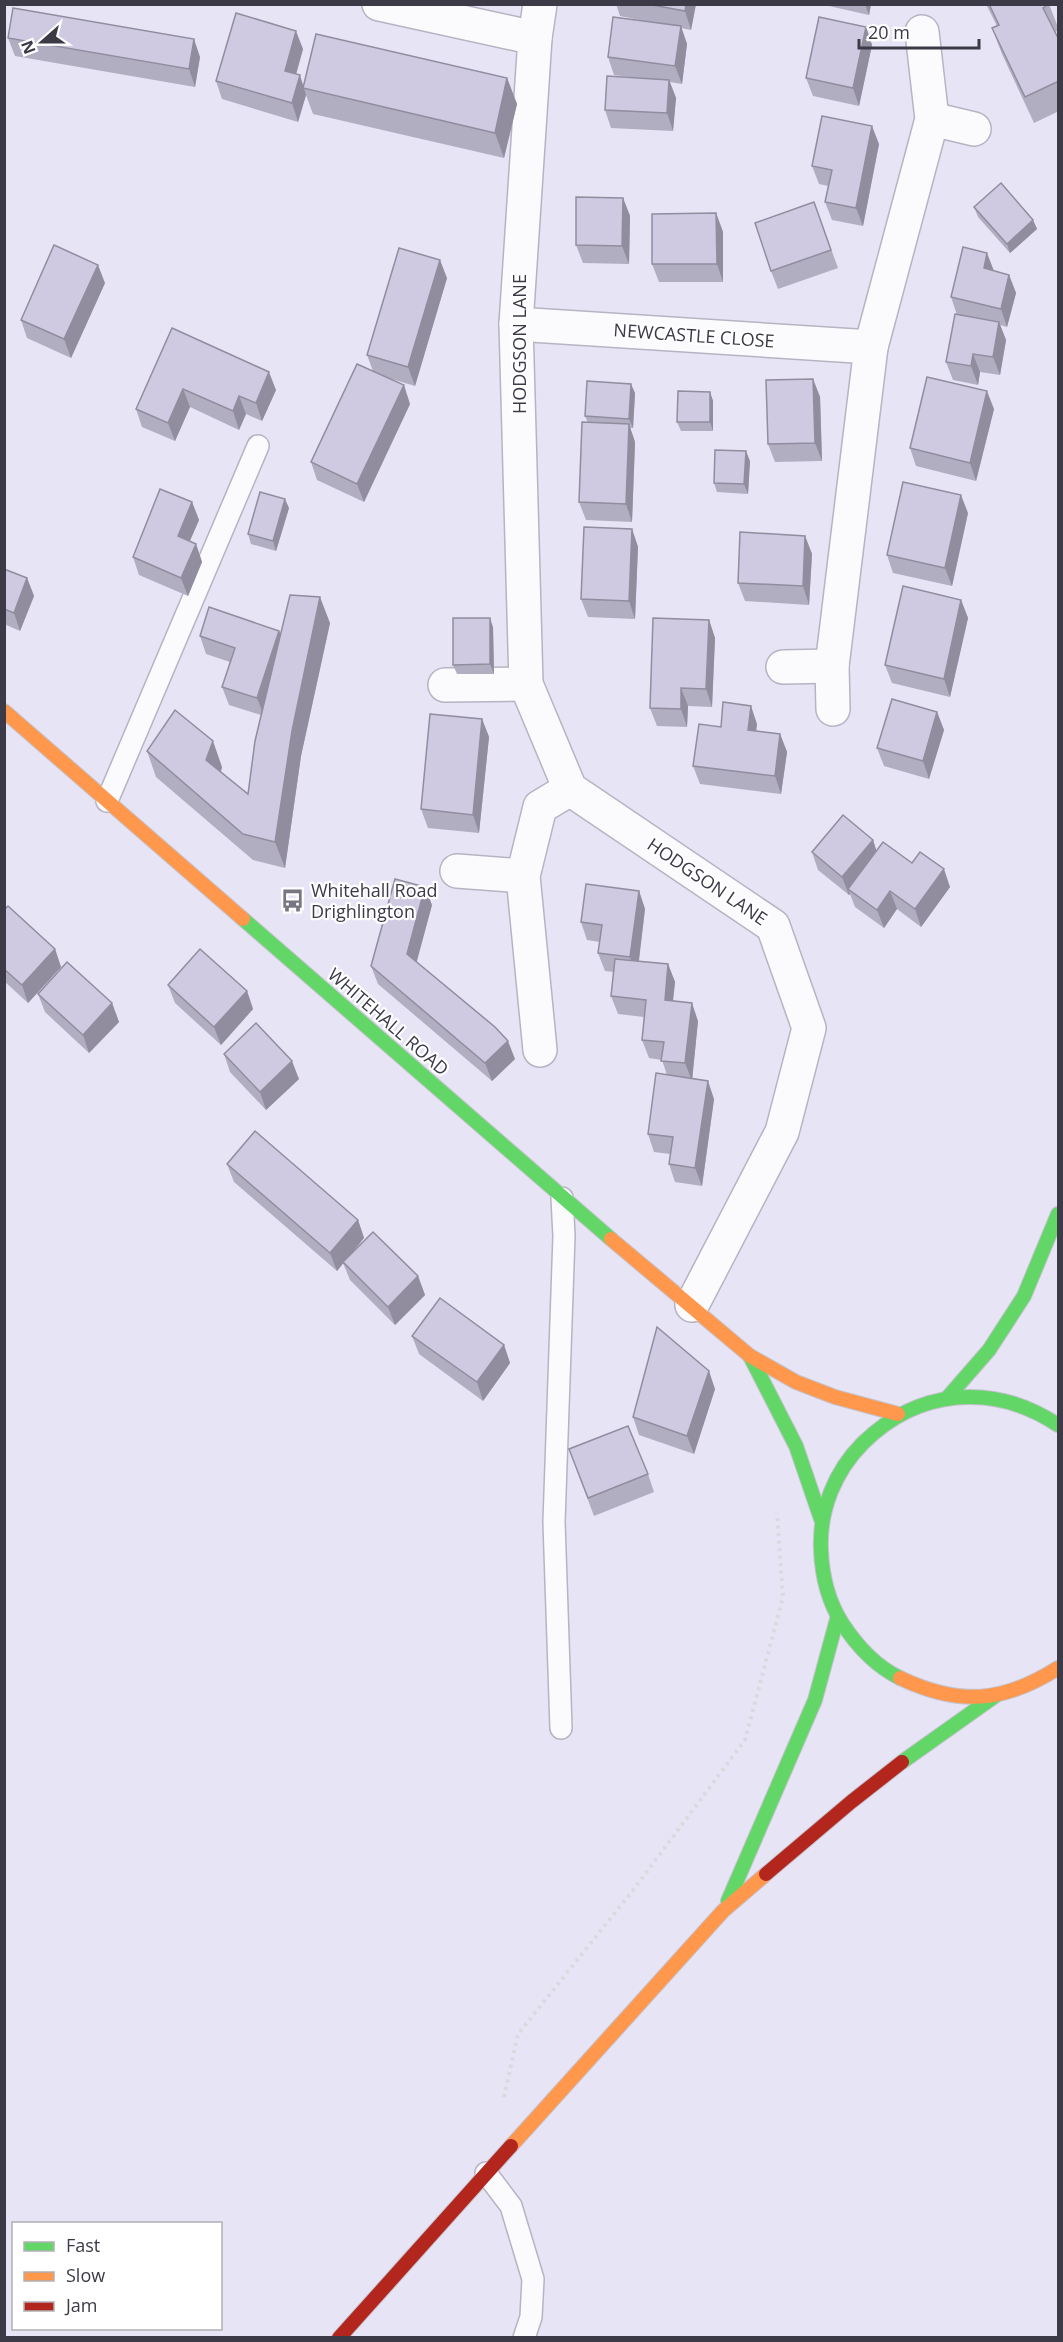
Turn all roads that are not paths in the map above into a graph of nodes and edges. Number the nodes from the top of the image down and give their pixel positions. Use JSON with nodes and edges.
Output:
{"nodes":[{"id":1,"x":379,"y":4,"type":"edge"},
{"id":2,"x":540,"y":4,"type":"edge"},
{"id":3,"x":922,"y":32,"type":"dead end"},
{"id":4,"x":535,"y":38,"type":"junction"},
{"id":5,"x":932,"y":119,"type":"junction"},
{"id":6,"x":974,"y":129,"type":"dead end"},
{"id":7,"x":516,"y":324,"type":"junction"},
{"id":8,"x":871,"y":347,"type":"junction"},
{"id":9,"x":258,"y":446,"type":"dead end"},
{"id":10,"x":832,"y":666,"type":"junction"},
{"id":11,"x":783,"y":667,"type":"dead end"},
{"id":12,"x":526,"y":684,"type":"junction"},
{"id":13,"x":445,"y":685,"type":"dead end"},
{"id":14,"x":833,"y":709,"type":"dead end"},
{"id":15,"x":4,"y":711,"type":"edge"},
{"id":16,"x":570,"y":789,"type":"junction"},
{"id":17,"x":107,"y":801,"type":"junction"},
{"id":18,"x":457,"y":871,"type":"dead end"},
{"id":19,"x":523,"y":876,"type":"junction"},
{"id":20,"x":540,"y":1050,"type":"dead end"},
{"id":21,"x":562,"y":1198,"type":"junction"},
{"id":22,"x":1059,"y":1214,"type":"edge"},
{"id":23,"x":692,"y":1305,"type":"junction"},
{"id":24,"x":750,"y":1356,"type":"junction"},
{"id":25,"x":948,"y":1397,"type":"junction"},
{"id":26,"x":898,"y":1414,"type":"junction"},
{"id":27,"x":1059,"y":1425,"type":"edge"},
{"id":28,"x":821,"y":1519,"type":"junction"},
{"id":29,"x":837,"y":1619,"type":"junction"},
{"id":30,"x":1059,"y":1668,"type":"edge"},
{"id":31,"x":1043,"y":1679,"type":"junction"},
{"id":32,"x":1059,"y":1686,"type":"edge"},
{"id":33,"x":995,"y":1696,"type":"junction"},
{"id":34,"x":561,"y":1728,"type":"dead end"},
{"id":35,"x":723,"y":1911,"type":"junction"},
{"id":36,"x":486,"y":2173,"type":"junction"},
{"id":37,"x":339,"y":2337,"type":"edge"},
{"id":38,"x":524,"y":2337,"type":"edge"}],
"edges":[{"from":1,"to":4,"type":"street"},
{"from":2,"to":4,"type":"street","name":"HODGSON LANE"},
{"from":3,"to":5,"type":"street"},
{"from":4,"to":7,"type":"street","name":"HODGSON LANE"},
{"from":5,"to":6,"type":"street"},
{"from":5,"to":8,"type":"street"},
{"from":7,"to":8,"type":"street","name":"NEWCASTLE CLOSE"},
{"from":7,"to":12,"type":"street","name":"HODGSON LANE"},
{"from":8,"to":10,"type":"street"},
{"from":9,"to":17,"type":"lane"},
{"from":10,"to":11,"type":"street"},
{"from":10,"to":14,"type":"street"},
{"from":12,"to":13,"type":"street"},
{"from":12,"to":16,"type":"street","name":"HODGSON LANE"},
{"from":15,"to":17,"type":"main road","name":"WHITEHALL ROAD"},
{"from":16,"to":19,"type":"street"},
{"from":16,"to":23,"type":"street","name":"HODGSON LANE"},
{"from":17,"to":21,"type":"main road","name":"WHITEHALL ROAD"},
{"from":18,"to":19,"type":"street"},
{"from":19,"to":20,"type":"street"},
{"from":21,"to":23,"type":"main road","name":"WHITEHALL ROAD"},
{"from":21,"to":34,"type":"lane"},
{"from":22,"to":25,"type":"main road"},
{"from":23,"to":24,"type":"main road","name":"WHITEHALL ROAD"},
{"from":24,"to":26,"type":"main road","name":"WHITEHALL ROAD"},
{"from":24,"to":28,"type":"main road","name":"WHITEHALL ROAD"},
{"from":25,"to":26,"type":"main road"},
{"from":25,"to":27,"type":"main road"},
{"from":26,"to":28,"type":"main road"},
{"from":28,"to":29,"type":"main road"},
{"from":29,"to":33,"type":"main road"},
{"from":29,"to":35,"type":"main road"},
{"from":30,"to":31,"type":"main road"},
{"from":31,"to":32,"type":"main road"},
{"from":31,"to":33,"type":"main road"},
{"from":33,"to":35,"type":"main road"},
{"from":35,"to":36,"type":"main road"},
{"from":36,"to":37,"type":"main road"},
{"from":36,"to":38,"type":"lane"}]}
